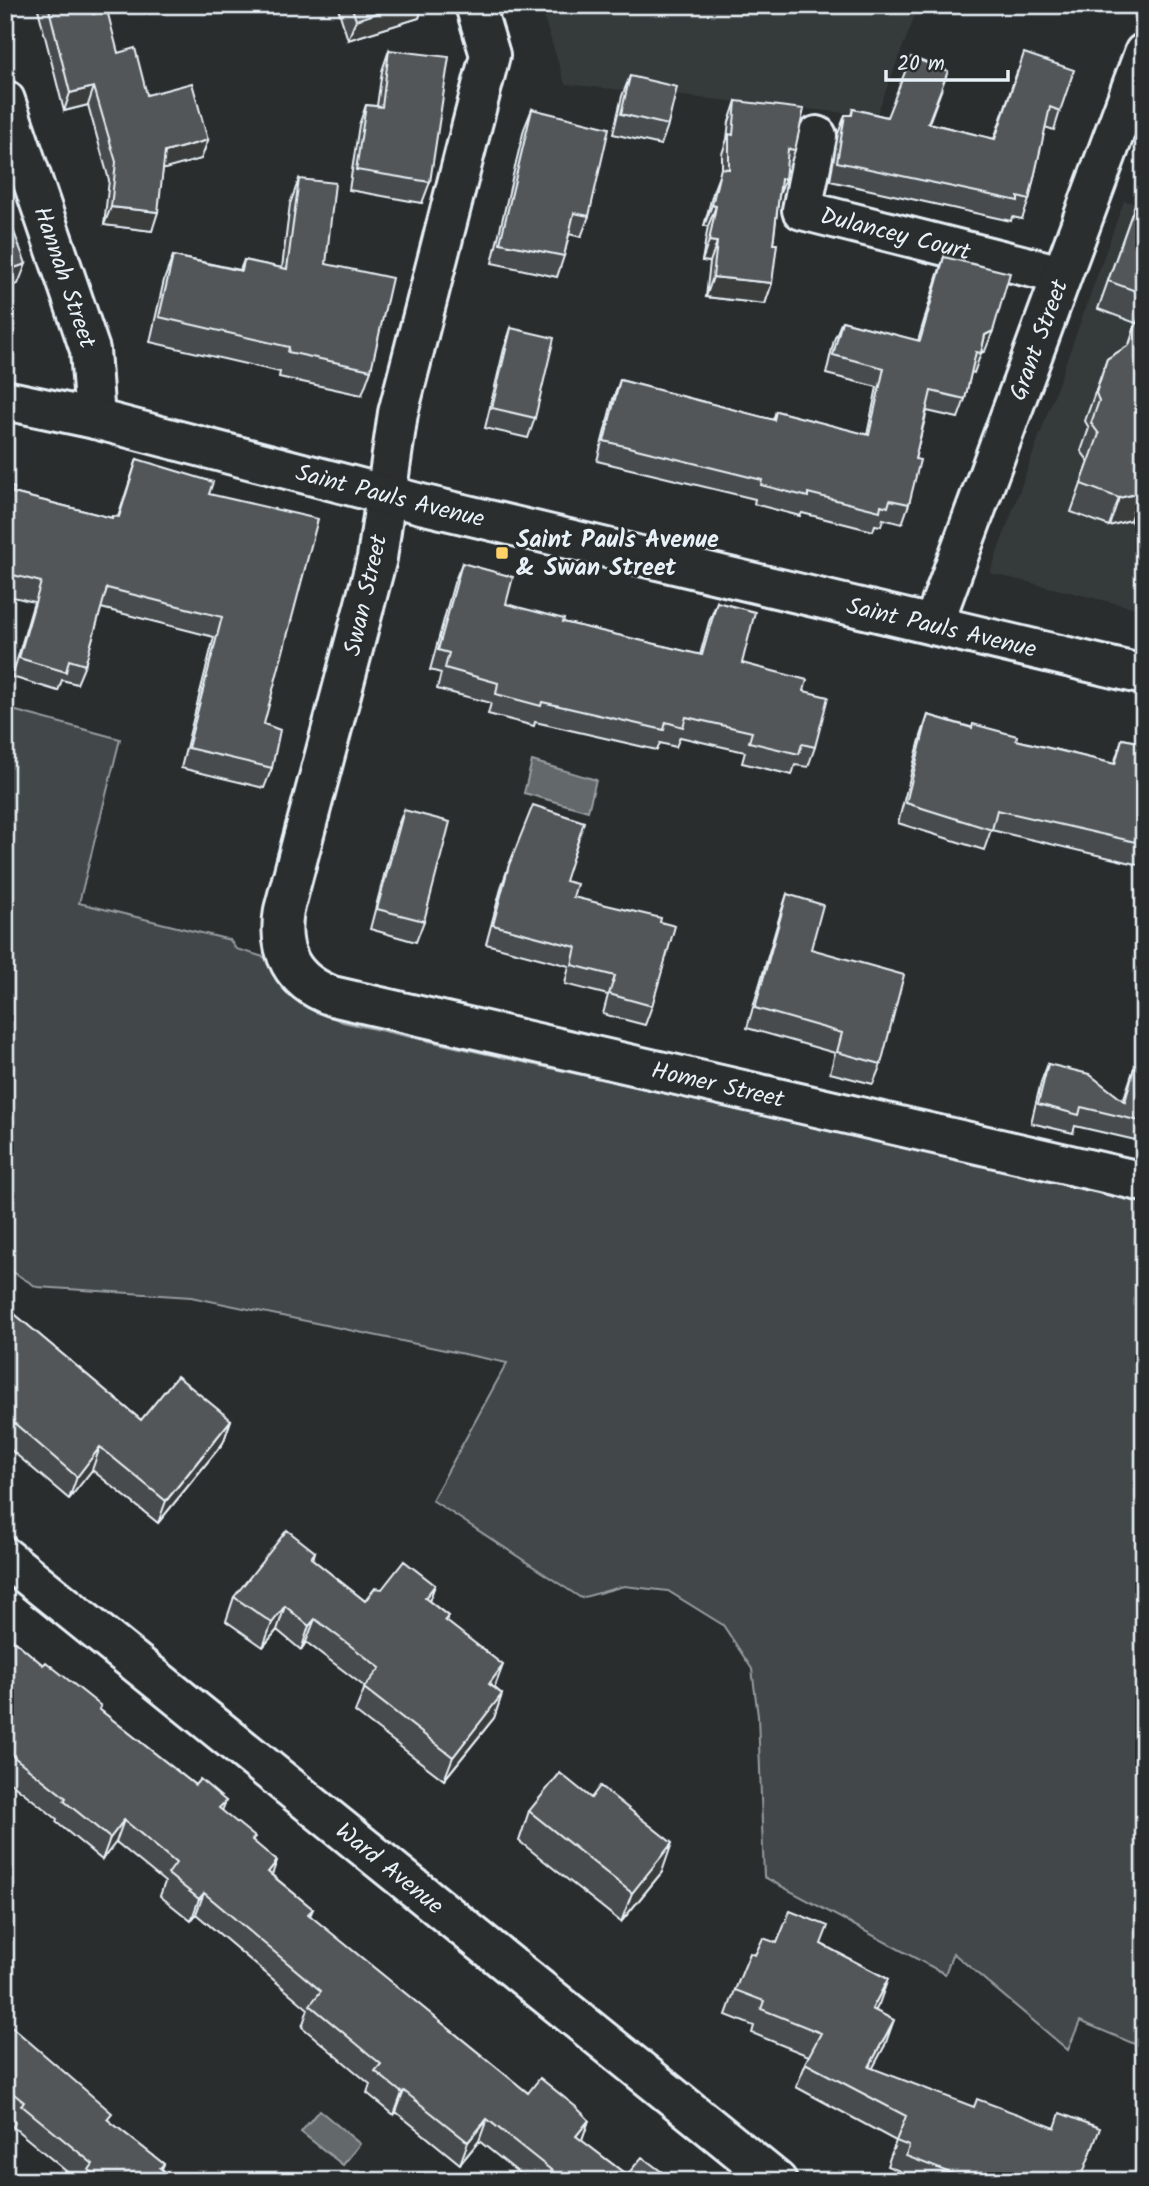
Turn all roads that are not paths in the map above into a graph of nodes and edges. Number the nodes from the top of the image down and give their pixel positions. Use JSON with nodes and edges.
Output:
{"nodes":[{"id":1,"x":475,"y":5,"type":"edge"},
{"id":2,"x":1144,"y":53,"type":"edge"},
{"id":3,"x":5,"y":100,"type":"edge"},
{"id":4,"x":817,"y":136,"type":"dead end"},
{"id":5,"x":1061,"y":275,"type":"junction"},
{"id":6,"x":5,"y":400,"type":"edge"},
{"id":7,"x":95,"y":419,"type":"junction"},
{"id":8,"x":387,"y":494,"type":"junction"},
{"id":9,"x":933,"y":625,"type":"junction"},
{"id":10,"x":1144,"y":674,"type":"edge"},
{"id":11,"x":297,"y":977,"type":"joint"},
{"id":12,"x":1144,"y":1182,"type":"edge"},
{"id":13,"x":5,"y":1556,"type":"edge"},
{"id":14,"x":777,"y":2181,"type":"edge"}],
"edges":[{"from":1,"to":8,"type":"street","name":"Swan Street"},
{"from":2,"to":5,"type":"street","name":"Grant Street"},
{"from":3,"to":7,"type":"street","name":"Hannah Street"},
{"from":4,"to":5,"type":"street","name":"Dulancey Court"},
{"from":5,"to":9,"type":"street","name":"Grant Street"},
{"from":6,"to":7,"type":"street","name":"Saint Pauls Avenue"},
{"from":7,"to":8,"type":"street","name":"Saint Pauls Avenue"},
{"from":8,"to":9,"type":"street","name":"Saint Pauls Avenue"},
{"from":8,"to":11,"type":"street","name":"Swan Street"},
{"from":9,"to":10,"type":"street","name":"Saint Pauls Avenue"},
{"from":11,"to":12,"type":"street","name":"Homer Street"},
{"from":13,"to":14,"type":"street","name":"Ward Avenue"}]}
